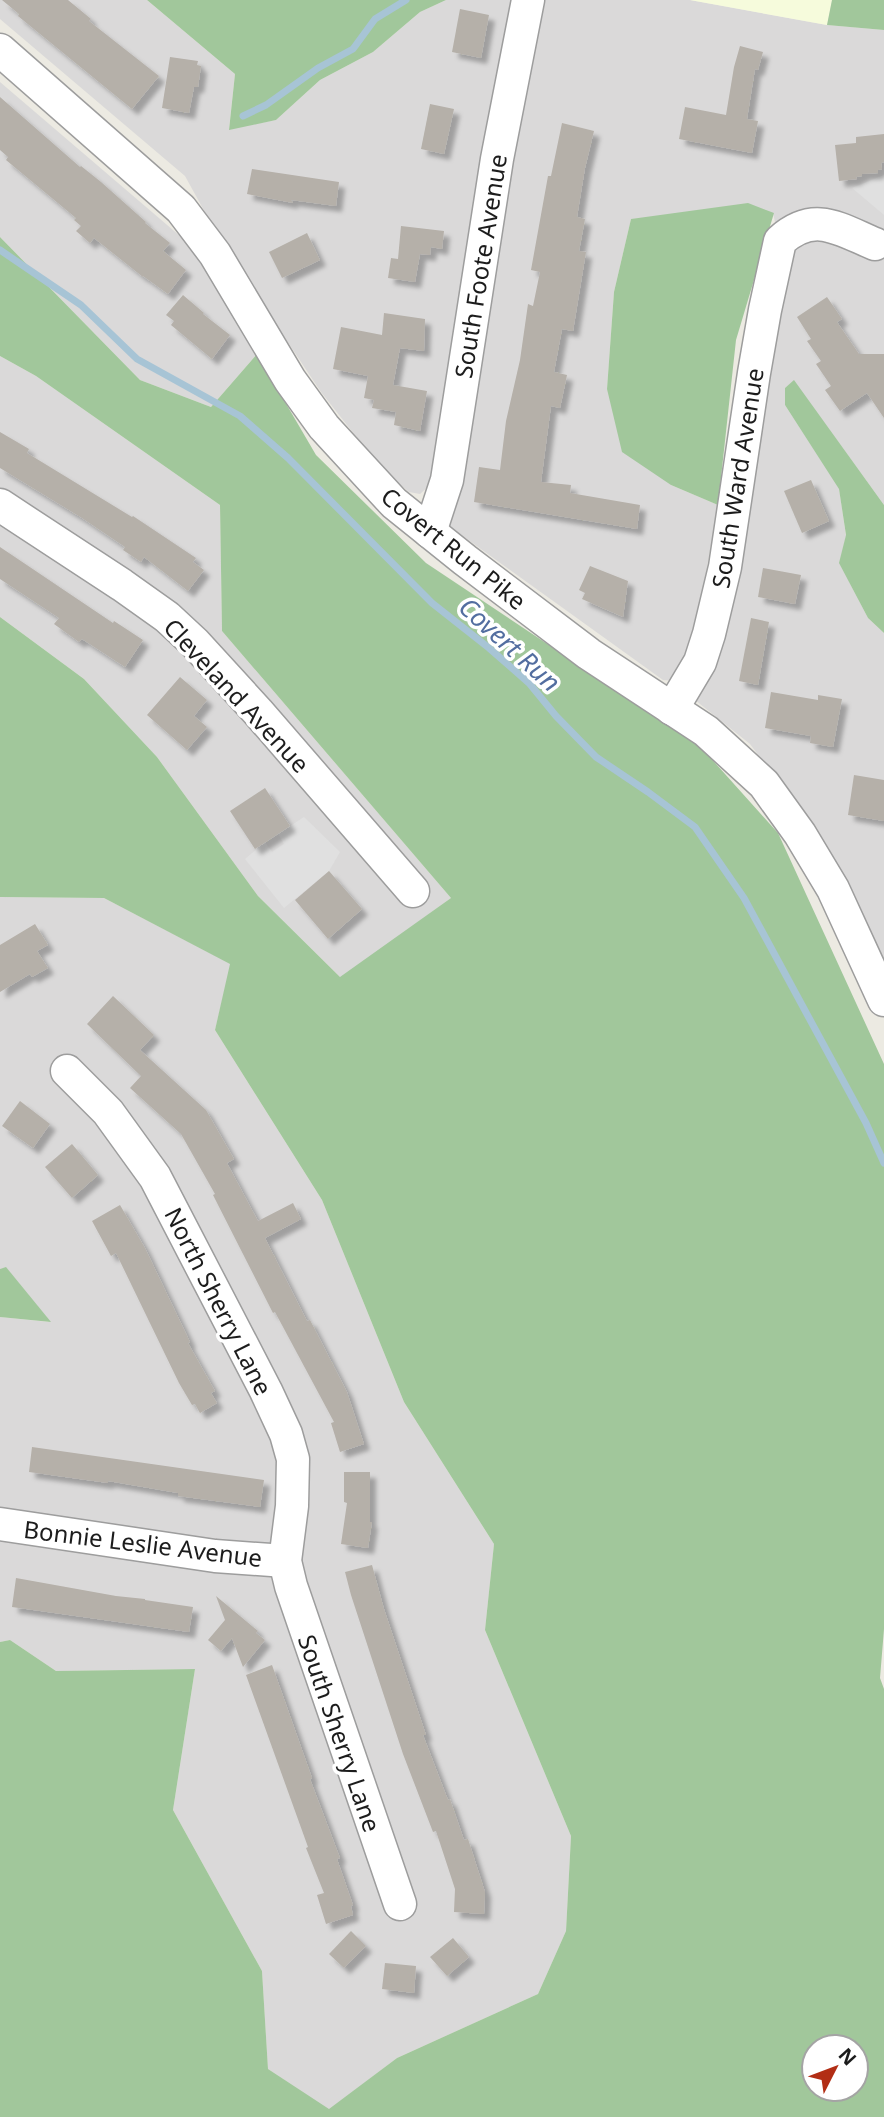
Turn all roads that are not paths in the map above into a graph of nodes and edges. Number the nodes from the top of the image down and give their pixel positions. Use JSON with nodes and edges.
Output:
{"nodes":[{"id":1,"x":528,"y":0,"type":"edge"},
{"id":2,"x":0,"y":50,"type":"edge"},
{"id":3,"x":875,"y":244,"type":"dead end"},
{"id":4,"x":0,"y":505,"type":"edge"},
{"id":5,"x":430,"y":532,"type":"junction"},
{"id":6,"x":672,"y":709,"type":"junction"},
{"id":7,"x":413,"y":891,"type":"dead end"},
{"id":8,"x":884,"y":1000,"type":"edge"},
{"id":9,"x":67,"y":1071,"type":"dead end"},
{"id":10,"x":0,"y":1524,"type":"edge"},
{"id":11,"x":285,"y":1561,"type":"junction"},
{"id":12,"x":400,"y":1904,"type":"dead end"}],
"edges":[{"from":1,"to":5,"type":"street","name":"South Foote Avenue"},
{"from":2,"to":5,"type":"street","name":"Covert Run Pike"},
{"from":3,"to":6,"type":"street","name":"South Ward Avenue"},
{"from":4,"to":7,"type":"street","name":"Cleveland Avenue"},
{"from":5,"to":6,"type":"street","name":"Covert Run Pike"},
{"from":6,"to":8,"type":"street","name":"Covert Run Pike"},
{"from":9,"to":11,"type":"street","name":"North Sherry Lane"},
{"from":10,"to":11,"type":"street","name":"Bonnie Leslie Avenue"},
{"from":11,"to":12,"type":"street","name":"South Sherry Lane"}]}
